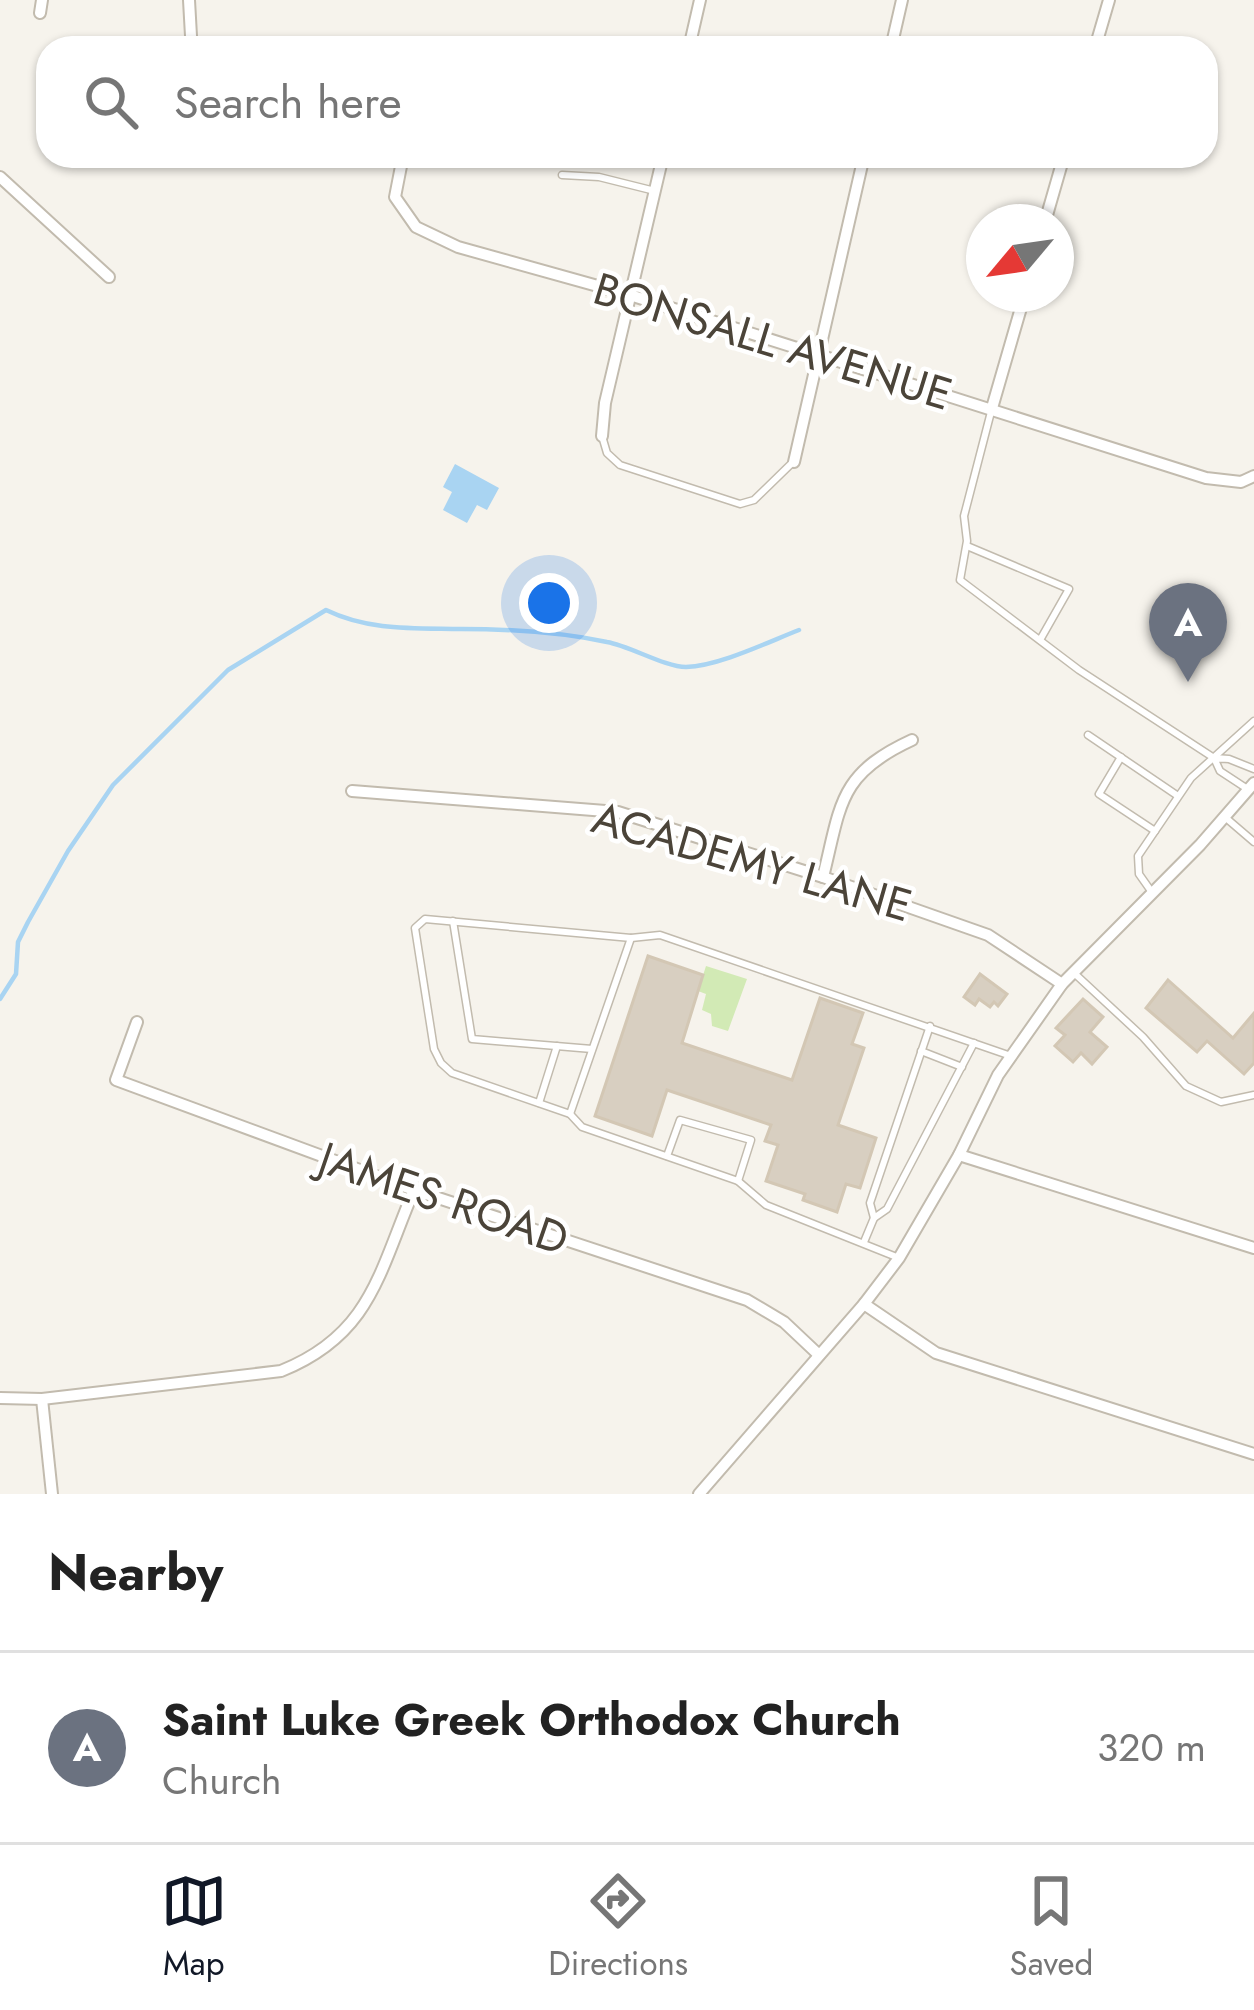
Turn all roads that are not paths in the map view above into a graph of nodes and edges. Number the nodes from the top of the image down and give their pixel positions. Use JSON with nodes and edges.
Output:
{"nodes":[{"id":1,"x":189,"y":0,"type":"edge"},
{"id":2,"x":700,"y":0,"type":"edge"},
{"id":3,"x":902,"y":0,"type":"edge"},
{"id":4,"x":1109,"y":0,"type":"edge"},
{"id":5,"x":191,"y":36,"type":"edge"},
{"id":6,"x":691,"y":36,"type":"edge"},
{"id":7,"x":894,"y":36,"type":"edge"},
{"id":8,"x":1098,"y":36,"type":"edge"},
{"id":9,"x":401,"y":168,"type":"edge"},
{"id":10,"x":660,"y":168,"type":"edge"},
{"id":11,"x":861,"y":168,"type":"edge"},
{"id":12,"x":1061,"y":168,"type":"edge"},
{"id":13,"x":562,"y":176,"type":"dead end"},
{"id":14,"x":0,"y":177,"type":"edge"},
{"id":15,"x":655,"y":191,"type":"junction"},
{"id":16,"x":1050,"y":204,"type":"edge"},
{"id":17,"x":109,"y":277,"type":"dead end"},
{"id":18,"x":630,"y":296,"type":"junction"},
{"id":19,"x":1019,"y":312,"type":"edge"},
{"id":20,"x":815,"y":356,"type":"junction"},
{"id":21,"x":992,"y":408,"type":"junction"},
{"id":22,"x":602,"y":436,"type":"joint"},
{"id":23,"x":794,"y":462,"type":"joint"},
{"id":24,"x":1254,"y":476,"type":"edge"},
{"id":25,"x":967,"y":546,"type":"junction"},
{"id":26,"x":1040,"y":640,"type":"junction"},
{"id":27,"x":1254,"y":721,"type":"edge"},
{"id":28,"x":1088,"y":735,"type":"dead end"},
{"id":29,"x":912,"y":740,"type":"dead end"},
{"id":30,"x":1121,"y":757,"type":"junction"},
{"id":31,"x":1214,"y":758,"type":"junction"},
{"id":32,"x":1254,"y":769,"type":"edge"},
{"id":33,"x":1251,"y":787,"type":"edge"},
{"id":34,"x":352,"y":791,"type":"dead end"},
{"id":35,"x":1178,"y":796,"type":"junction"},
{"id":36,"x":1226,"y":818,"type":"junction"},
{"id":37,"x":1155,"y":831,"type":"junction"},
{"id":38,"x":1254,"y":842,"type":"edge"},
{"id":39,"x":823,"y":877,"type":"junction"},
{"id":40,"x":1153,"y":893,"type":"junction"},
{"id":41,"x":453,"y":921,"type":"junction"},
{"id":42,"x":631,"y":938,"type":"junction"},
{"id":43,"x":1073,"y":973,"type":"junction"},
{"id":44,"x":1062,"y":984,"type":"junction"},
{"id":45,"x":137,"y":1022,"type":"dead end"},
{"id":46,"x":930,"y":1026,"type":"junction"},
{"id":47,"x":974,"y":1043,"type":"junction"},
{"id":48,"x":557,"y":1046,"type":"junction"},
{"id":49,"x":592,"y":1049,"type":"junction"},
{"id":50,"x":921,"y":1051,"type":"junction"},
{"id":51,"x":1011,"y":1056,"type":"junction"},
{"id":52,"x":962,"y":1066,"type":"junction"},
{"id":53,"x":1254,"y":1095,"type":"edge"},
{"id":54,"x":539,"y":1103,"type":"junction"},
{"id":55,"x":570,"y":1114,"type":"junction"},
{"id":56,"x":959,"y":1155,"type":"junction"},
{"id":57,"x":667,"y":1156,"type":"junction"},
{"id":58,"x":737,"y":1181,"type":"junction"},
{"id":59,"x":414,"y":1190,"type":"junction"},
{"id":60,"x":874,"y":1218,"type":"junction"},
{"id":61,"x":864,"y":1242,"type":"junction"},
{"id":62,"x":1254,"y":1248,"type":"edge"},
{"id":63,"x":898,"y":1258,"type":"junction"},
{"id":64,"x":864,"y":1304,"type":"junction"},
{"id":65,"x":819,"y":1355,"type":"junction"},
{"id":66,"x":0,"y":1398,"type":"edge"},
{"id":67,"x":42,"y":1399,"type":"junction"},
{"id":68,"x":1254,"y":1454,"type":"edge"},
{"id":69,"x":52,"y":1494,"type":"edge"},
{"id":70,"x":699,"y":1494,"type":"edge"}],
"edges":[{"from":1,"to":5,"type":"street"},
{"from":2,"to":6,"type":"street"},
{"from":3,"to":7,"type":"street"},
{"from":4,"to":8,"type":"street"},
{"from":9,"to":18,"type":"street","name":"BONSALL AVENUE"},
{"from":10,"to":15,"type":"street"},
{"from":11,"to":20,"type":"street"},
{"from":12,"to":16,"type":"street"},
{"from":13,"to":15,"type":"lane"},
{"from":14,"to":17,"type":"street"},
{"from":15,"to":18,"type":"street"},
{"from":18,"to":20,"type":"street","name":"BONSALL AVENUE"},
{"from":18,"to":22,"type":"street"},
{"from":19,"to":21,"type":"street"},
{"from":20,"to":21,"type":"street","name":"BONSALL AVENUE"},
{"from":20,"to":23,"type":"street"},
{"from":21,"to":24,"type":"street","name":"BONSALL AVENUE"},
{"from":21,"to":25,"type":"lane"},
{"from":22,"to":23,"type":"lane"},
{"from":25,"to":26,"type":"lane"},
{"from":25,"to":26,"type":"lane"},
{"from":26,"to":31,"type":"lane"},
{"from":27,"to":31,"type":"lane"},
{"from":28,"to":30,"type":"lane"},
{"from":29,"to":39,"type":"street"},
{"from":30,"to":35,"type":"lane"},
{"from":30,"to":37,"type":"lane"},
{"from":31,"to":32,"type":"lane"},
{"from":31,"to":33,"type":"lane"},
{"from":31,"to":35,"type":"lane"},
{"from":33,"to":36,"type":"street"},
{"from":34,"to":39,"type":"street","name":"ACADEMY LANE"},
{"from":35,"to":37,"type":"lane"},
{"from":36,"to":38,"type":"lane"},
{"from":36,"to":40,"type":"street"},
{"from":37,"to":40,"type":"lane"},
{"from":39,"to":44,"type":"street","name":"ACADEMY LANE"},
{"from":40,"to":43,"type":"street"},
{"from":41,"to":42,"type":"lane"},
{"from":41,"to":48,"type":"lane"},
{"from":41,"to":54,"type":"lane"},
{"from":42,"to":46,"type":"lane"},
{"from":42,"to":49,"type":"lane"},
{"from":43,"to":44,"type":"street"},
{"from":43,"to":53,"type":"lane"},
{"from":44,"to":51,"type":"street"},
{"from":45,"to":59,"type":"street","name":"JAMES ROAD"},
{"from":46,"to":47,"type":"lane"},
{"from":46,"to":50,"type":"lane"},
{"from":47,"to":51,"type":"lane"},
{"from":47,"to":52,"type":"lane"},
{"from":48,"to":49,"type":"lane"},
{"from":48,"to":54,"type":"lane"},
{"from":49,"to":55,"type":"lane"},
{"from":50,"to":52,"type":"lane"},
{"from":50,"to":60,"type":"lane"},
{"from":51,"to":56,"type":"street"},
{"from":52,"to":60,"type":"lane"},
{"from":54,"to":55,"type":"lane"},
{"from":55,"to":57,"type":"lane"},
{"from":56,"to":62,"type":"street"},
{"from":56,"to":63,"type":"street"},
{"from":57,"to":58,"type":"lane"},
{"from":57,"to":58,"type":"lane"},
{"from":58,"to":61,"type":"lane"},
{"from":59,"to":65,"type":"street","name":"JAMES ROAD"},
{"from":59,"to":67,"type":"street"},
{"from":60,"to":61,"type":"lane"},
{"from":61,"to":63,"type":"lane"},
{"from":63,"to":64,"type":"street"},
{"from":64,"to":65,"type":"street"},
{"from":64,"to":68,"type":"street"},
{"from":65,"to":70,"type":"street"},
{"from":66,"to":67,"type":"street"},
{"from":67,"to":69,"type":"street"}]}
